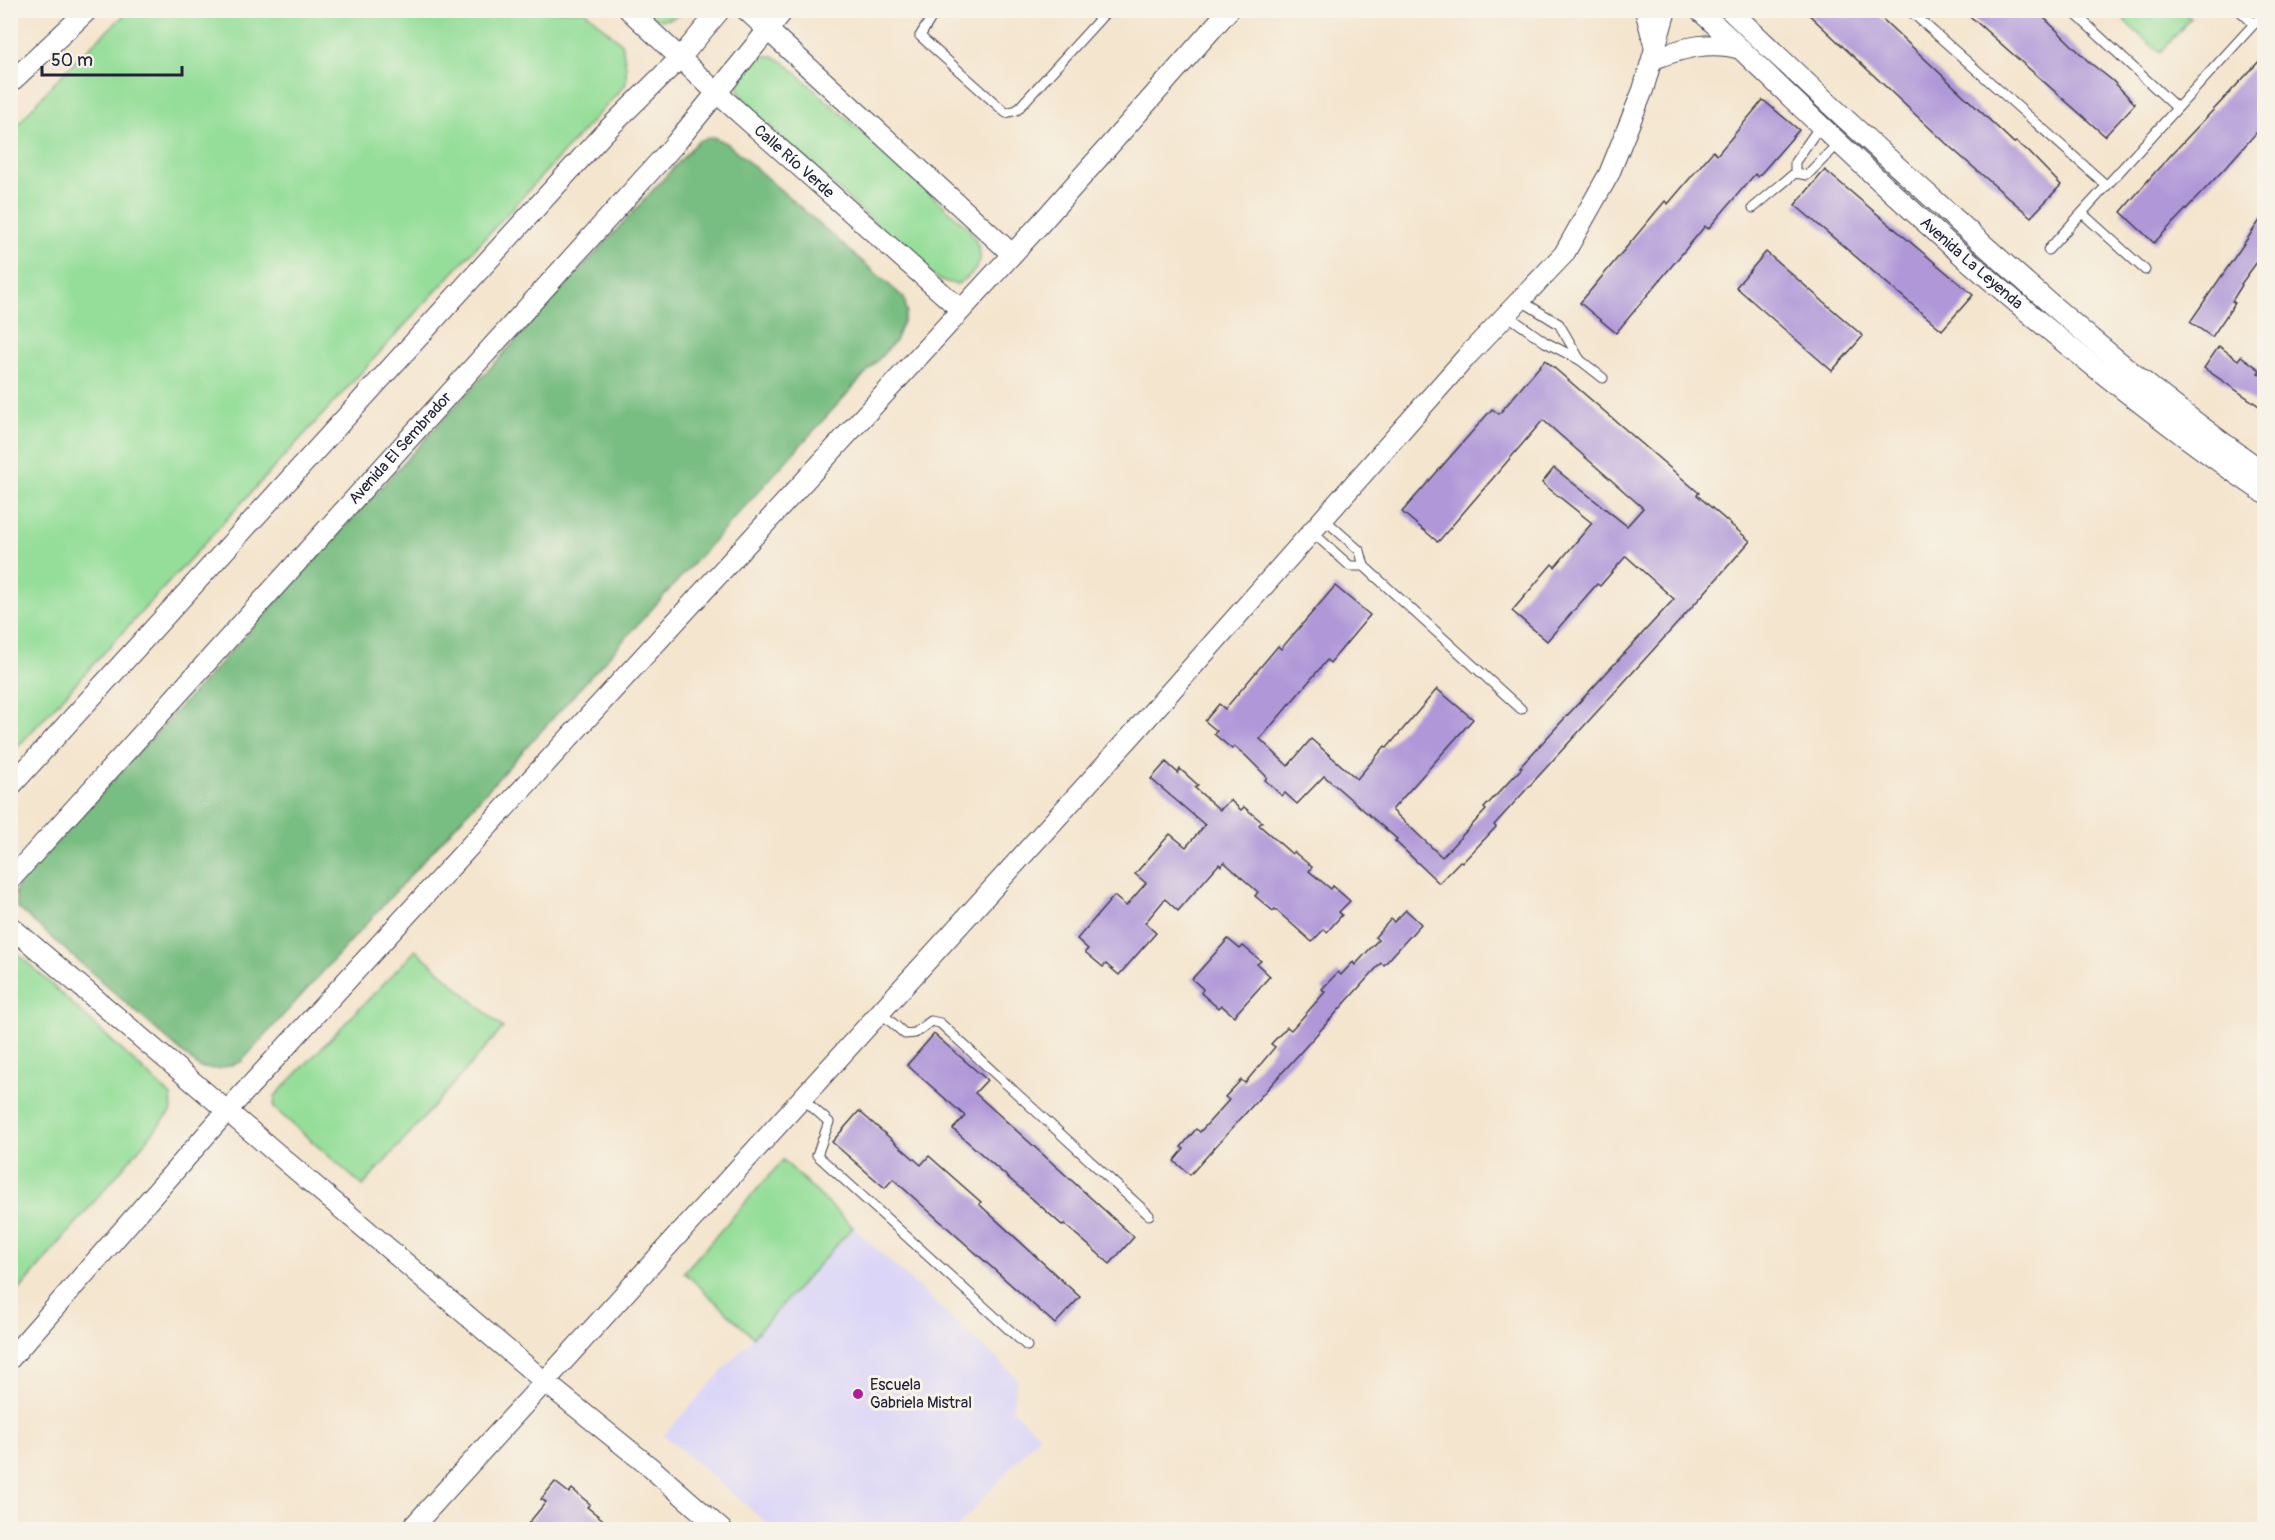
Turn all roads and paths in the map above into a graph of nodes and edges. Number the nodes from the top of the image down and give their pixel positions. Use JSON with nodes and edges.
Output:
{"nodes":[{"id":1,"x":88,"y":10,"type":"edge"},
{"id":2,"x":629,"y":10,"type":"edge"},
{"id":3,"x":720,"y":10,"type":"edge"},
{"id":4,"x":746,"y":10,"type":"edge"},
{"id":5,"x":784,"y":10,"type":"edge"},
{"id":6,"x":936,"y":10,"type":"edge"},
{"id":7,"x":1108,"y":10,"type":"edge"},
{"id":8,"x":1645,"y":10,"type":"edge"},
{"id":9,"x":1666,"y":10,"type":"edge"},
{"id":10,"x":1699,"y":10,"type":"edge"},
{"id":11,"x":1730,"y":10,"type":"edge"},
{"id":12,"x":1909,"y":10,"type":"edge"},
{"id":13,"x":2071,"y":10,"type":"edge"},
{"id":14,"x":2239,"y":10,"type":"edge"},
{"id":15,"x":1228,"y":11,"type":"edge"},
{"id":16,"x":2265,"y":13,"type":"edge"},
{"id":17,"x":2254,"y":24,"type":"junction"},
{"id":18,"x":767,"y":28,"type":"junction"},
{"id":19,"x":1742,"y":48,"type":"junction"},
{"id":20,"x":1654,"y":54,"type":"junction"},
{"id":21,"x":681,"y":57,"type":"junction"},
{"id":22,"x":10,"y":83,"type":"edge"},
{"id":23,"x":717,"y":93,"type":"junction"},
{"id":24,"x":2177,"y":108,"type":"junction"},
{"id":25,"x":1820,"y":126,"type":"junction"},
{"id":26,"x":1839,"y":143,"type":"junction"},
{"id":27,"x":1795,"y":173,"type":"junction"},
{"id":28,"x":2106,"y":185,"type":"junction"},
{"id":29,"x":1753,"y":208,"type":"dead end"},
{"id":30,"x":2082,"y":213,"type":"junction"},
{"id":31,"x":2048,"y":250,"type":"dead end"},
{"id":32,"x":1012,"y":254,"type":"junction"},
{"id":33,"x":2145,"y":270,"type":"dead end"},
{"id":34,"x":1520,"y":300,"type":"junction"},
{"id":35,"x":960,"y":310,"type":"junction"},
{"id":36,"x":1507,"y":315,"type":"junction"},
{"id":37,"x":1580,"y":360,"type":"junction"},
{"id":38,"x":1604,"y":378,"type":"dead end"},
{"id":39,"x":2265,"y":472,"type":"edge"},
{"id":40,"x":2265,"y":493,"type":"edge"},
{"id":41,"x":1317,"y":525,"type":"junction"},
{"id":42,"x":1364,"y":566,"type":"junction"},
{"id":43,"x":1521,"y":709,"type":"dead end"},
{"id":44,"x":10,"y":787,"type":"edge"},
{"id":45,"x":10,"y":880,"type":"edge"},
{"id":46,"x":10,"y":926,"type":"edge"},
{"id":47,"x":881,"y":1013,"type":"junction"},
{"id":48,"x":803,"y":1099,"type":"junction"},
{"id":49,"x":227,"y":1111,"type":"junction"},
{"id":50,"x":1149,"y":1215,"type":"dead end"},
{"id":51,"x":1027,"y":1346,"type":"dead end"},
{"id":52,"x":10,"y":1359,"type":"edge"},
{"id":53,"x":545,"y":1382,"type":"junction"},
{"id":54,"x":410,"y":1530,"type":"edge"},
{"id":55,"x":722,"y":1530,"type":"edge"}],
"edges":[{"from":1,"to":22,"type":"street"},
{"from":2,"to":21,"type":"street","name":"Calle Río Verde"},
{"from":3,"to":21,"type":"street"},
{"from":4,"to":18,"type":"street"},
{"from":5,"to":18,"type":"street","name":"Avenida El Sembrador"},
{"from":6,"to":7,"type":"lane"},
{"from":8,"to":20,"type":"street"},
{"from":9,"to":20,"type":"street"},
{"from":10,"to":19,"type":"street","name":"Avenida La Leyenda"},
{"from":11,"to":39,"type":"street","name":"Avenida La Leyenda"},
{"from":12,"to":28,"type":"lane"},
{"from":13,"to":24,"type":"lane"},
{"from":14,"to":17,"type":"lane"},
{"from":15,"to":32,"type":"street"},
{"from":16,"to":17,"type":"lane"},
{"from":17,"to":24,"type":"lane"},
{"from":18,"to":23,"type":"street","name":"Avenida El Sembrador"},
{"from":18,"to":32,"type":"street"},
{"from":19,"to":20,"type":"street"},
{"from":19,"to":25,"type":"street","name":"Avenida La Leyenda"},
{"from":20,"to":34,"type":"street"},
{"from":21,"to":23,"type":"street","name":"Calle Río Verde"},
{"from":21,"to":44,"type":"street"},
{"from":23,"to":35,"type":"street","name":"Calle Río Verde"},
{"from":23,"to":45,"type":"street","name":"Avenida El Sembrador"},
{"from":24,"to":28,"type":"lane"},
{"from":25,"to":26,"type":"street","name":"Avenida La Leyenda"},
{"from":25,"to":27,"type":"lane"},
{"from":26,"to":27,"type":"lane"},
{"from":26,"to":40,"type":"street","name":"Avenida La Leyenda"},
{"from":27,"to":29,"type":"lane"},
{"from":28,"to":30,"type":"lane"},
{"from":30,"to":31,"type":"lane"},
{"from":30,"to":33,"type":"lane"},
{"from":32,"to":35,"type":"street"},
{"from":34,"to":36,"type":"street"},
{"from":34,"to":37,"type":"lane"},
{"from":35,"to":49,"type":"street"},
{"from":36,"to":37,"type":"lane"},
{"from":36,"to":41,"type":"street"},
{"from":37,"to":38,"type":"lane"},
{"from":41,"to":42,"type":"lane"},
{"from":41,"to":42,"type":"lane"},
{"from":41,"to":47,"type":"street"},
{"from":42,"to":43,"type":"lane"},
{"from":46,"to":49,"type":"street"},
{"from":47,"to":48,"type":"street"},
{"from":47,"to":50,"type":"lane"},
{"from":48,"to":51,"type":"lane"},
{"from":48,"to":53,"type":"street"},
{"from":49,"to":52,"type":"street"},
{"from":49,"to":53,"type":"street"},
{"from":53,"to":54,"type":"street"},
{"from":53,"to":55,"type":"street"}]}
